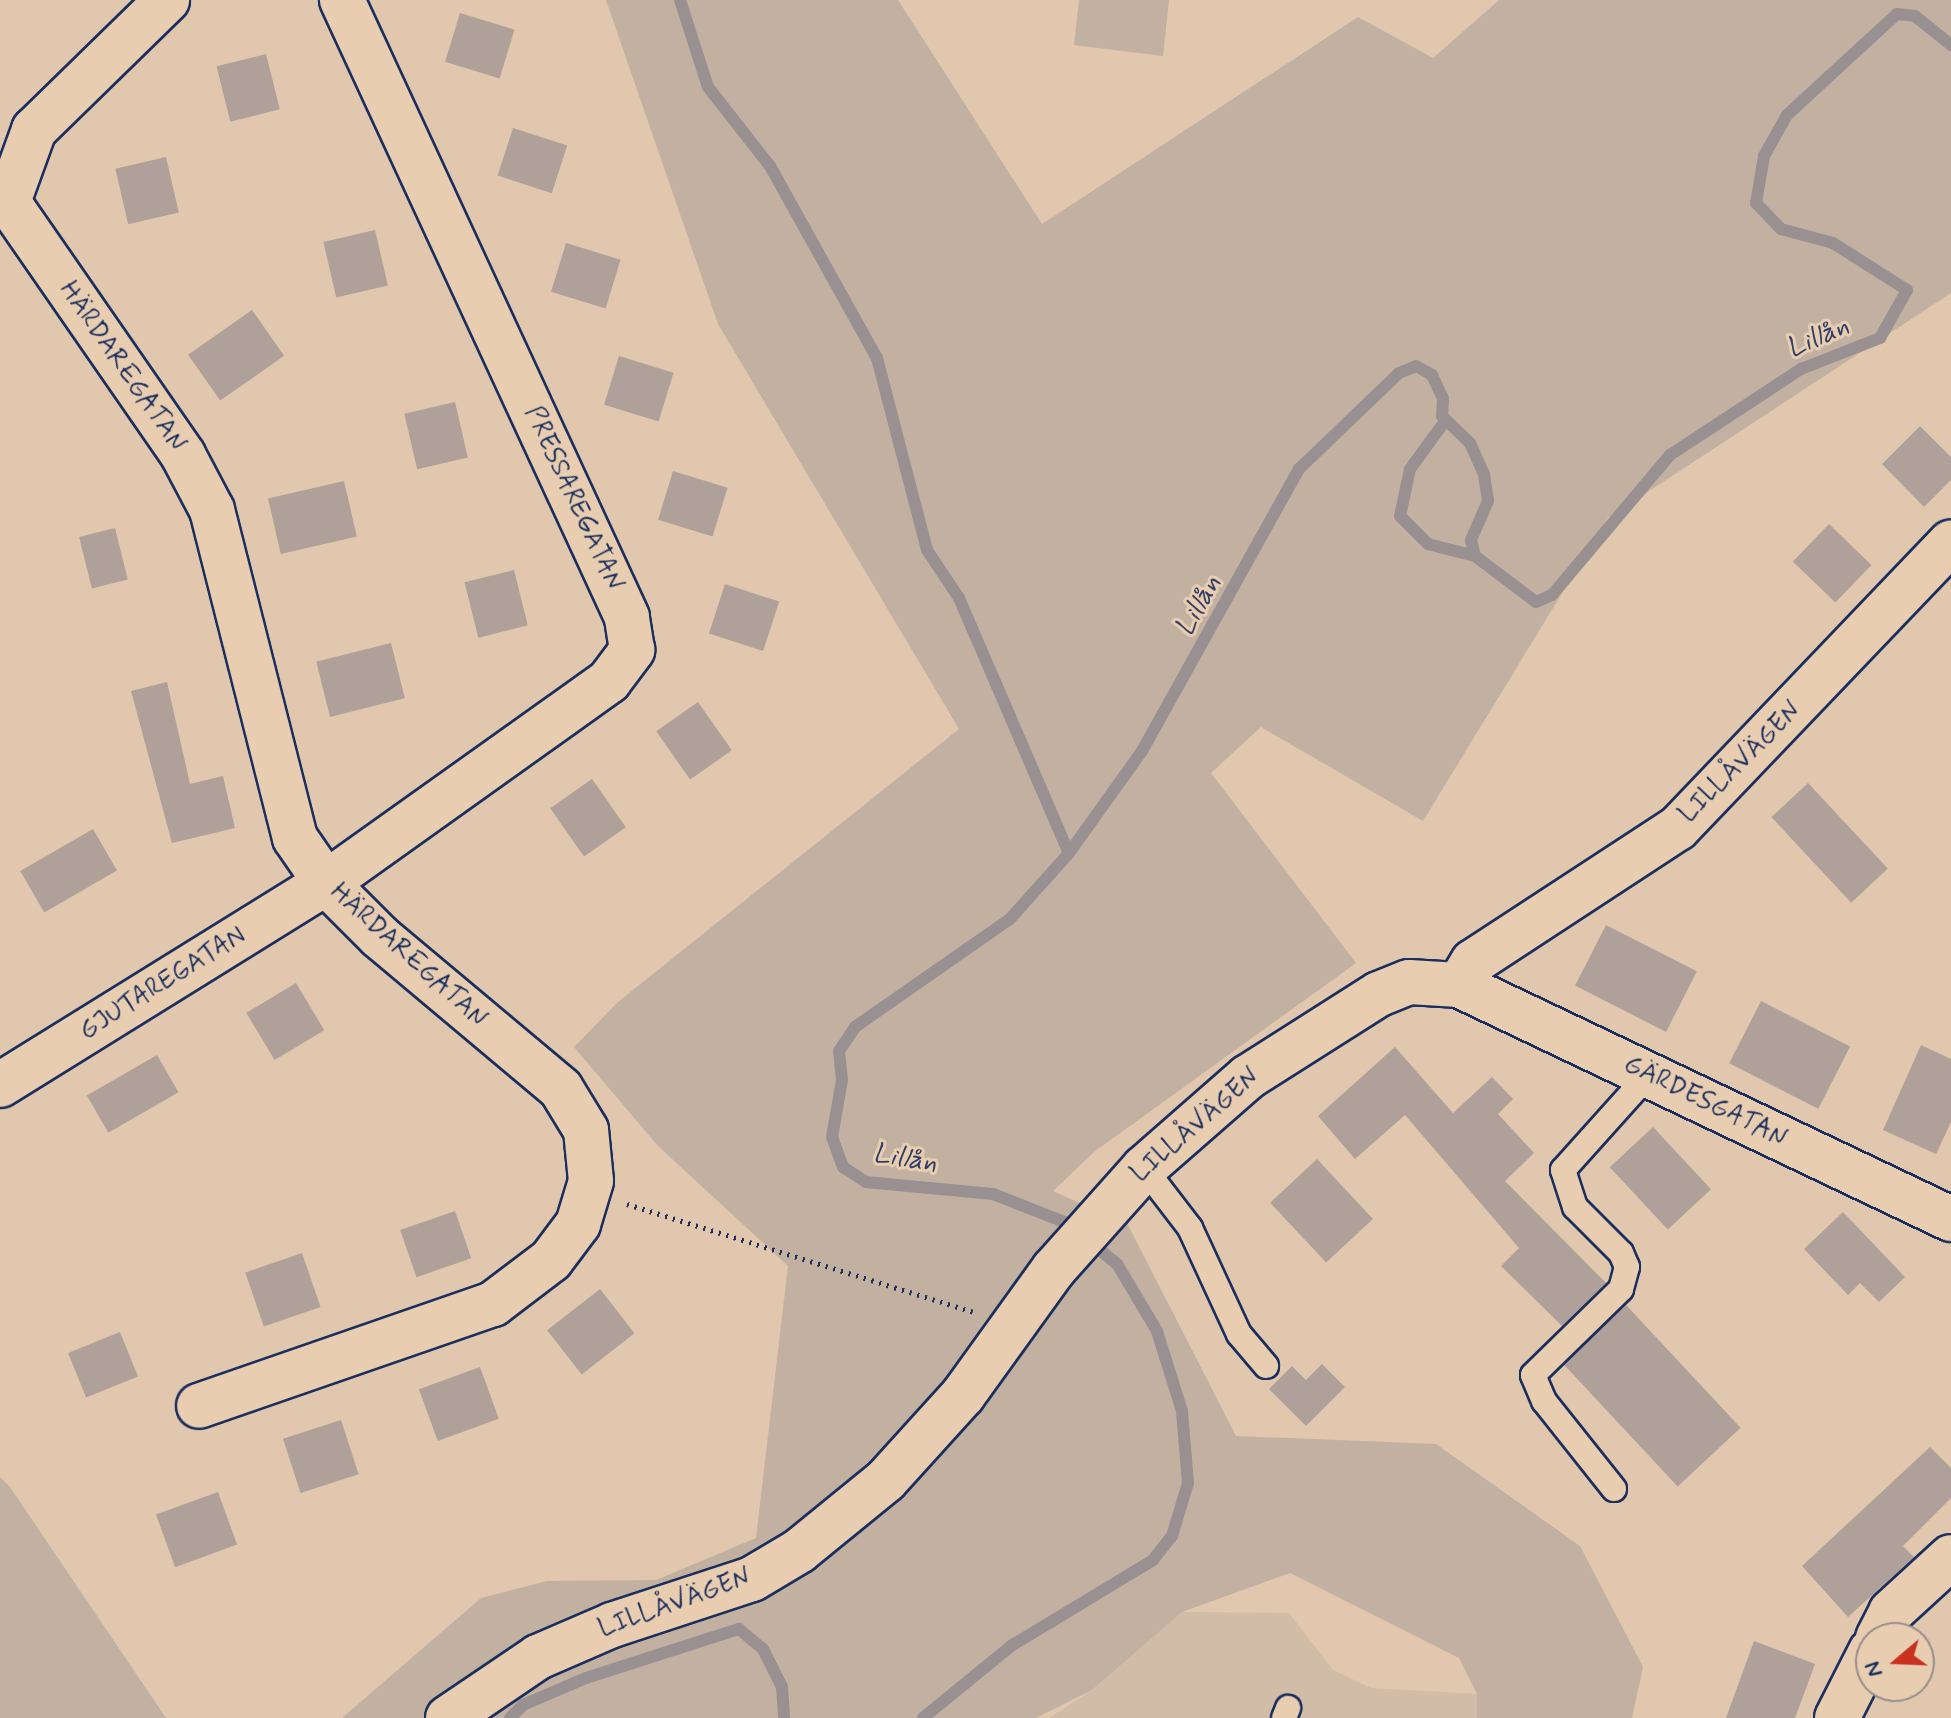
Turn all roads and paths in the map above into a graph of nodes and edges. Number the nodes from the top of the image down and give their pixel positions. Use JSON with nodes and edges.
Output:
{"nodes":[{"id":1,"x":167,"y":0,"type":"edge"},
{"id":2,"x":342,"y":0,"type":"edge"},
{"id":3,"x":4,"y":205,"type":"edge"},
{"id":4,"x":1951,"y":542,"type":"edge"},
{"id":5,"x":326,"y":883,"type":"junction"},
{"id":6,"x":1459,"y":985,"type":"junction"},
{"id":7,"x":1649,"y":1074,"type":"junction"},
{"id":8,"x":0,"y":1085,"type":"edge"},
{"id":9,"x":1134,"y":1179,"type":"junction"},
{"id":10,"x":589,"y":1190,"type":"junction"},
{"id":11,"x":1951,"y":1219,"type":"edge"},
{"id":12,"x":1016,"y":1327,"type":"junction"},
{"id":13,"x":1266,"y":1366,"type":"dead end"},
{"id":14,"x":199,"y":1406,"type":"dead end"},
{"id":15,"x":1614,"y":1489,"type":"dead end"},
{"id":16,"x":1951,"y":1557,"type":"edge"},
{"id":17,"x":1886,"y":1622,"type":"edge"},
{"id":18,"x":1855,"y":1683,"type":"edge"},
{"id":19,"x":448,"y":1718,"type":"edge"},
{"id":20,"x":1837,"y":1718,"type":"edge"}],
"edges":[{"from":1,"to":3,"type":"street"},
{"from":2,"to":5,"type":"street","name":"PRESSAREGATAN"},
{"from":3,"to":5,"type":"street","name":"HÄRDAREGATAN"},
{"from":4,"to":6,"type":"street","name":"LILLÅVÄGEN"},
{"from":5,"to":8,"type":"street","name":"GJUTAREGATAN"},
{"from":5,"to":10,"type":"street","name":"HÄRDAREGATAN"},
{"from":6,"to":7,"type":"street","name":"GÄRDESGATAN"},
{"from":6,"to":9,"type":"street","name":"LILLÅVÄGEN"},
{"from":7,"to":11,"type":"street","name":"GÄRDESGATAN"},
{"from":7,"to":15,"type":"lane"},
{"from":9,"to":12,"type":"street","name":"LILLÅVÄGEN"},
{"from":9,"to":13,"type":"lane"},
{"from":10,"to":12,"type":"path"},
{"from":10,"to":14,"type":"street","name":"HÄRDAREGATAN"},
{"from":12,"to":19,"type":"street","name":"LILLÅVÄGEN"},
{"from":16,"to":17,"type":"street"},
{"from":18,"to":20,"type":"street"}]}
